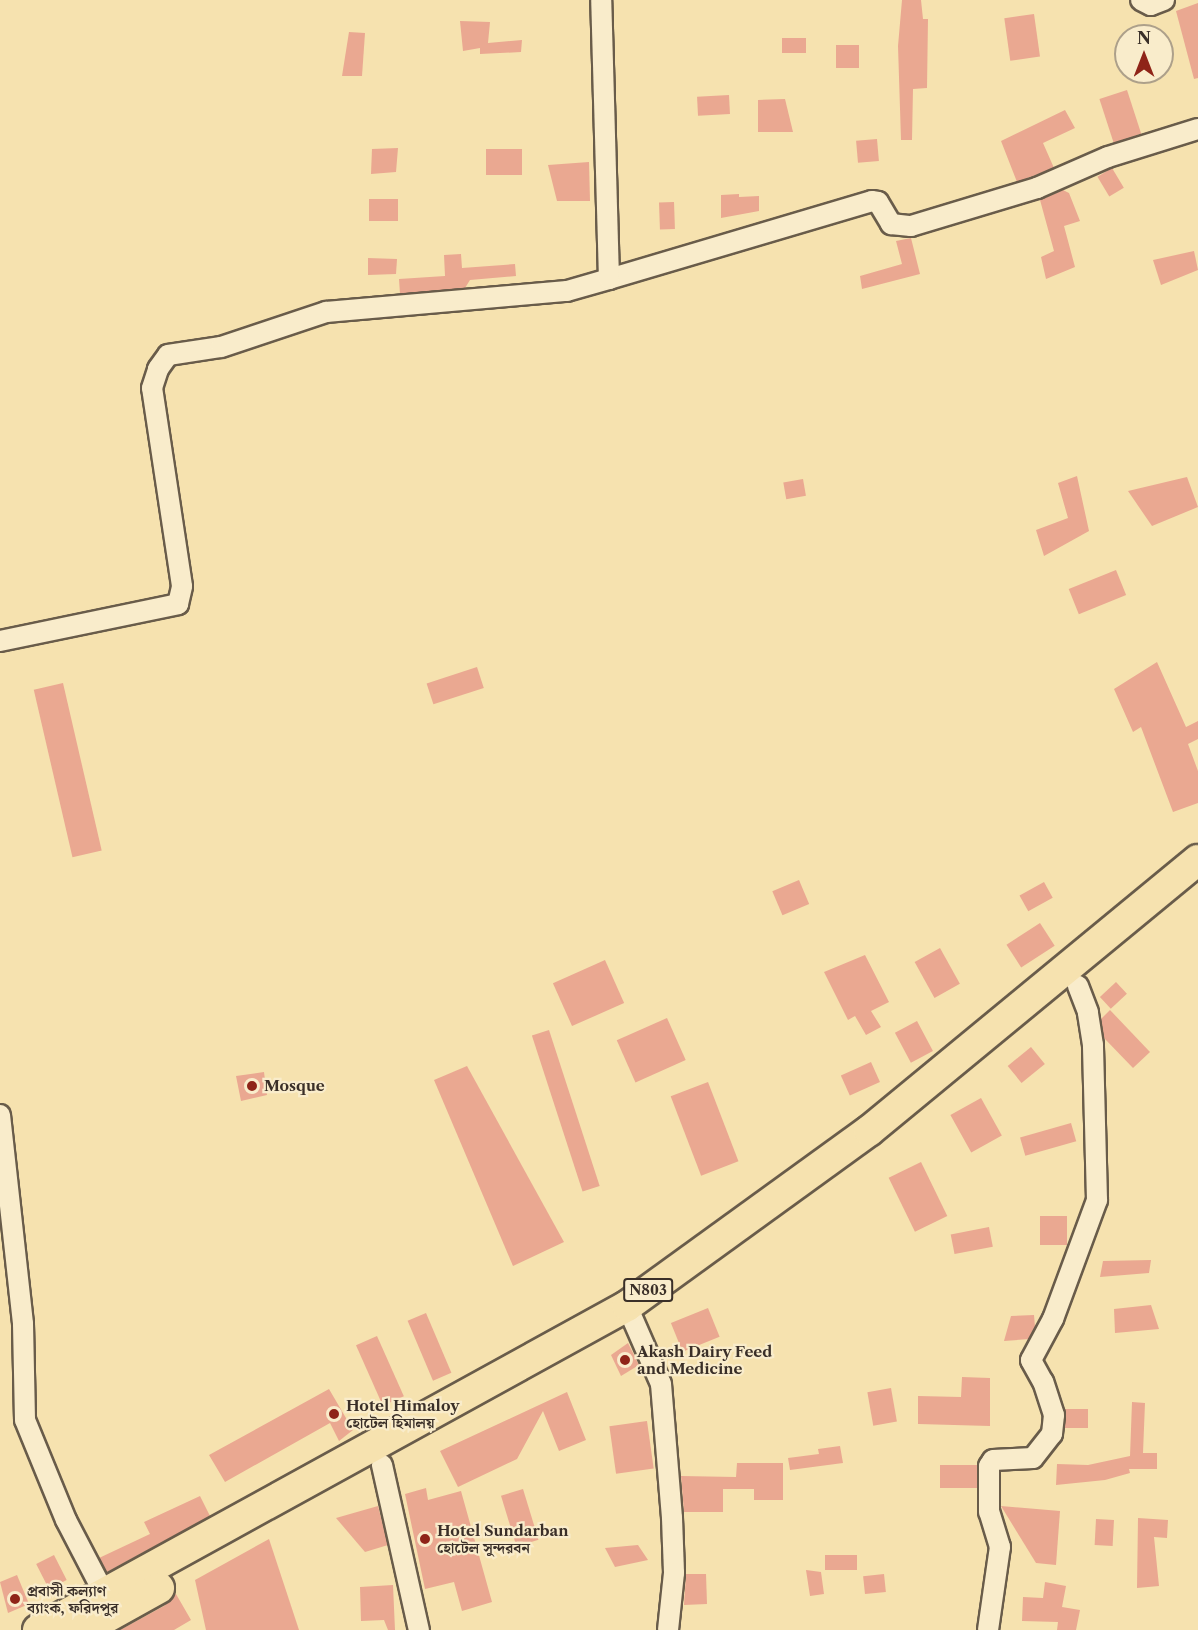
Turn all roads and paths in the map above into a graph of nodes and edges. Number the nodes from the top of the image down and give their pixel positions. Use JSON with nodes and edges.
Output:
{"nodes":[{"id":1,"x":601,"y":0,"type":"edge"},
{"id":2,"x":1141,"y":0,"type":"edge"},
{"id":3,"x":1164,"y":0,"type":"edge"},
{"id":4,"x":1198,"y":129,"type":"edge"},
{"id":5,"x":609,"y":279,"type":"junction"},
{"id":6,"x":0,"y":641,"type":"edge"},
{"id":7,"x":1196,"y":872,"type":"edge"},
{"id":8,"x":1078,"y":986,"type":"junction"},
{"id":9,"x":0,"y":1115,"type":"edge"},
{"id":10,"x":875,"y":1139,"type":"junction"},
{"id":11,"x":631,"y":1315,"type":"junction"},
{"id":12,"x":504,"y":1386,"type":"junction"},
{"id":13,"x":382,"y":1465,"type":"junction"},
{"id":14,"x":212,"y":1548,"type":"junction"},
{"id":15,"x":105,"y":1594,"type":"junction"},
{"id":16,"x":38,"y":1630,"type":"edge"},
{"id":17,"x":84,"y":1630,"type":"edge"},
{"id":18,"x":419,"y":1630,"type":"edge"},
{"id":19,"x":668,"y":1630,"type":"edge"},
{"id":20,"x":988,"y":1630,"type":"edge"}],
"edges":[{"from":1,"to":5,"type":"street"},
{"from":2,"to":3,"type":"street"},
{"from":4,"to":5,"type":"street"},
{"from":5,"to":6,"type":"street"},
{"from":7,"to":8,"type":"highway","number":"N803"},
{"from":7,"to":10,"type":"highway","number":"N803"},
{"from":8,"to":10,"type":"highway","number":"N803"},
{"from":8,"to":20,"type":"street"},
{"from":9,"to":15,"type":"street"},
{"from":10,"to":11,"type":"highway","number":"N803"},
{"from":11,"to":12,"type":"highway","number":"N803"},
{"from":11,"to":19,"type":"street"},
{"from":12,"to":13,"type":"highway","number":"N803"},
{"from":12,"to":14,"type":"highway","number":"N803"},
{"from":13,"to":14,"type":"highway","number":"N803"},
{"from":13,"to":18,"type":"street"},
{"from":14,"to":15,"type":"highway","number":"N803"},
{"from":14,"to":17,"type":"highway","number":"N803"},
{"from":15,"to":16,"type":"highway","number":"N803"}]}
